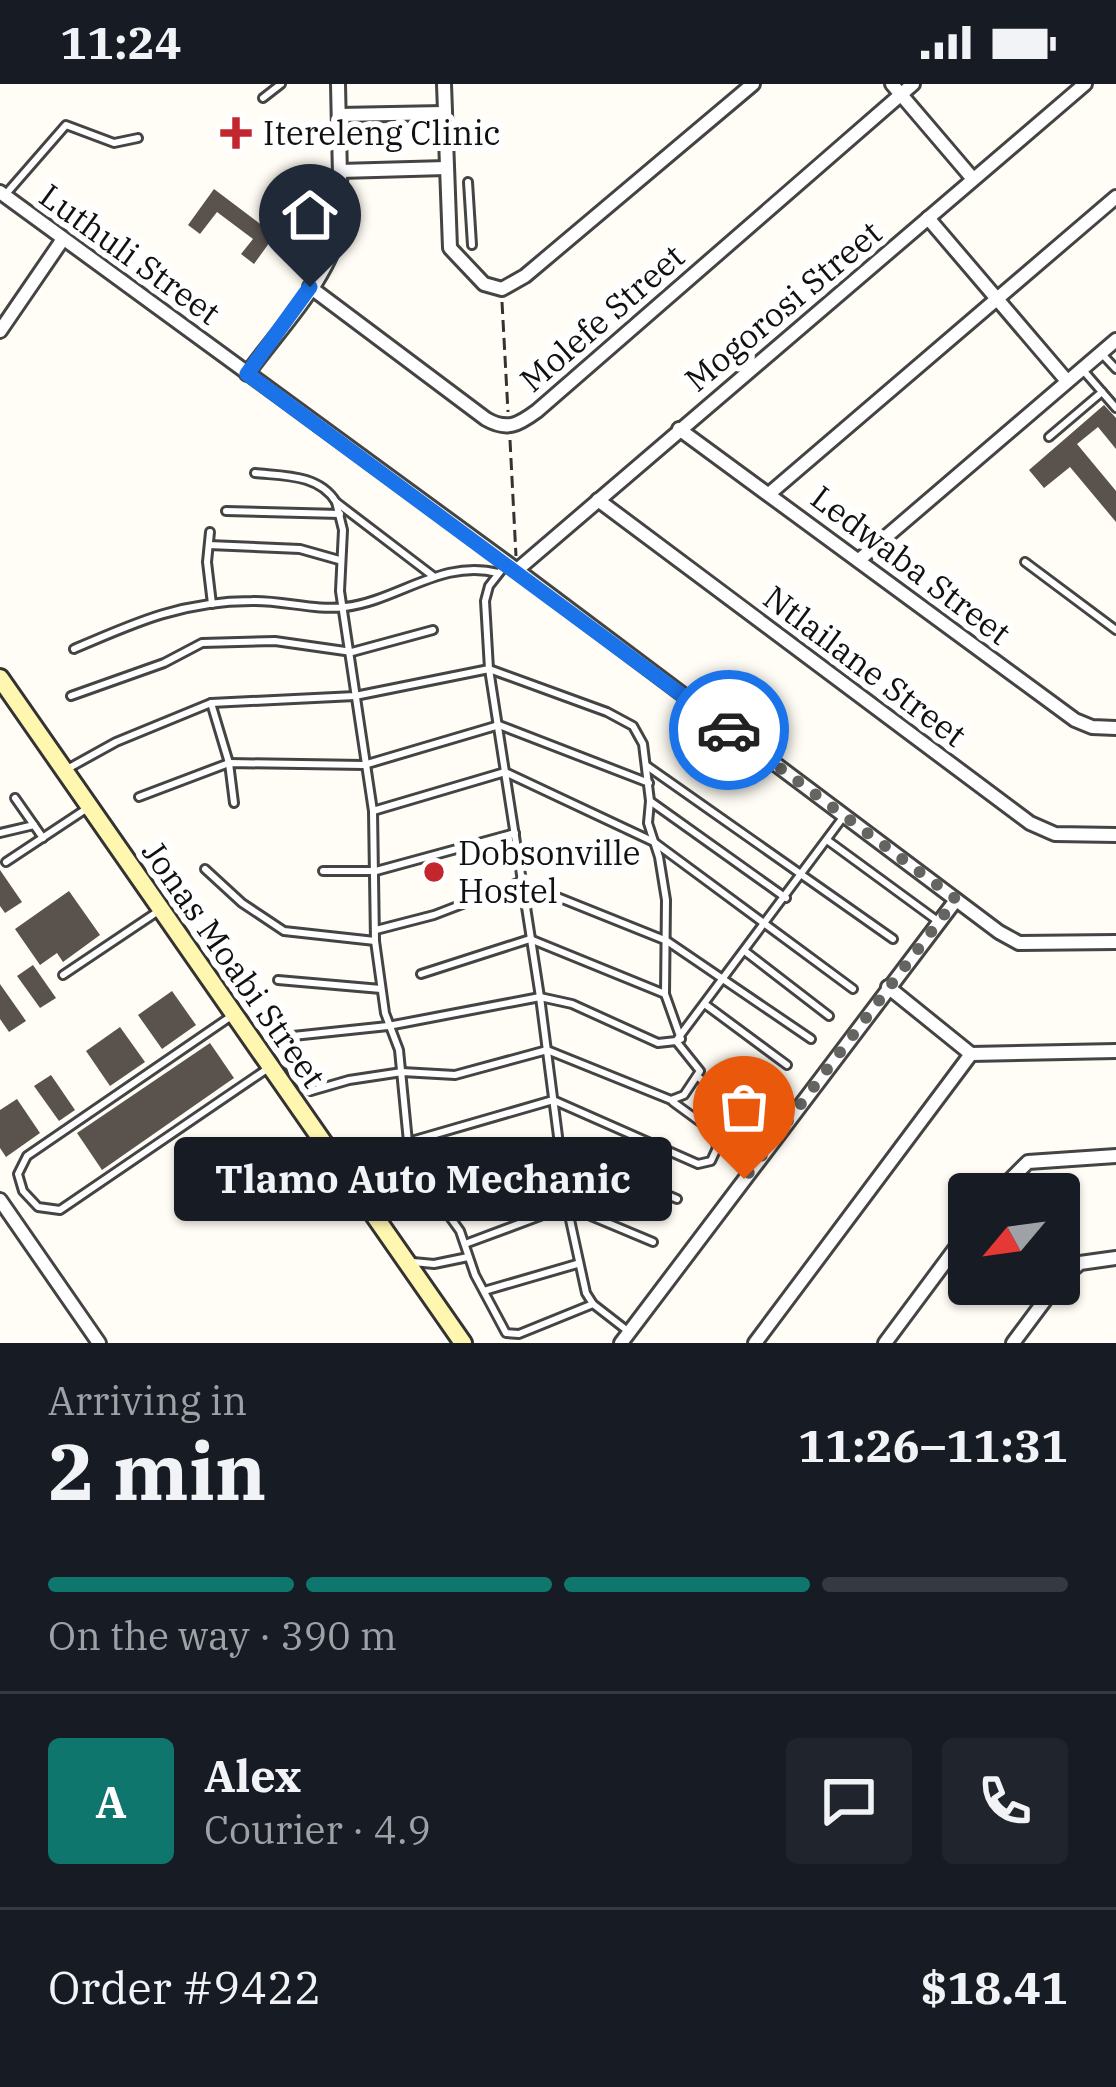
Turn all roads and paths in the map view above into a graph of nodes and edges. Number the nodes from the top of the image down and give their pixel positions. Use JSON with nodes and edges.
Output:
{"nodes":[{"id":1,"x":280,"y":84,"type":"edge"},
{"id":2,"x":338,"y":84,"type":"edge"},
{"id":3,"x":444,"y":84,"type":"edge"},
{"id":4,"x":753,"y":84,"type":"edge"},
{"id":5,"x":913,"y":84,"type":"edge"},
{"id":6,"x":1085,"y":84,"type":"edge"},
{"id":7,"x":896,"y":89,"type":"edge"},
{"id":8,"x":263,"y":98,"type":"dead end"},
{"id":9,"x":444,"y":113,"type":"junction"},
{"id":10,"x":339,"y":116,"type":"junction"},
{"id":11,"x":138,"y":138,"type":"dead end"},
{"id":12,"x":446,"y":168,"type":"junction"},
{"id":13,"x":340,"y":171,"type":"junction"},
{"id":14,"x":973,"y":179,"type":"junction"},
{"id":15,"x":468,"y":182,"type":"dead end"},
{"id":16,"x":1,"y":193,"type":"edge"},
{"id":17,"x":1116,"y":197,"type":"edge"},
{"id":18,"x":928,"y":218,"type":"junction"},
{"id":19,"x":448,"y":224,"type":"junction"},
{"id":20,"x":471,"y":224,"type":"junction"},
{"id":21,"x":63,"y":239,"type":"junction"},
{"id":22,"x":472,"y":245,"type":"dead end"},
{"id":23,"x":310,"y":287,"type":"junction"},
{"id":24,"x":996,"y":300,"type":"junction"},
{"id":25,"x":0,"y":331,"type":"edge"},
{"id":26,"x":1116,"y":340,"type":"edge"},
{"id":27,"x":1101,"y":353,"type":"junction"},
{"id":28,"x":1082,"y":369,"type":"junction"},
{"id":29,"x":1116,"y":369,"type":"edge"},
{"id":30,"x":247,"y":374,"type":"junction"},
{"id":31,"x":1066,"y":381,"type":"junction"},
{"id":32,"x":1102,"y":392,"type":"junction"},
{"id":33,"x":1116,"y":408,"type":"edge"},
{"id":34,"x":680,"y":430,"type":"junction"},
{"id":35,"x":1049,"y":436,"type":"dead end"},
{"id":36,"x":254,"y":473,"type":"dead end"},
{"id":37,"x":769,"y":494,"type":"junction"},
{"id":38,"x":598,"y":500,"type":"junction"},
{"id":39,"x":336,"y":502,"type":"junction"},
{"id":40,"x":226,"y":511,"type":"dead end"},
{"id":41,"x":340,"y":514,"type":"junction"},
{"id":42,"x":210,"y":532,"type":"dead end"},
{"id":43,"x":209,"y":545,"type":"junction"},
{"id":44,"x":339,"y":560,"type":"junction"},
{"id":45,"x":860,"y":560,"type":"junction"},
{"id":46,"x":1025,"y":562,"type":"dead end"},
{"id":47,"x":507,"y":569,"type":"junction"},
{"id":48,"x":434,"y":576,"type":"junction"},
{"id":49,"x":212,"y":604,"type":"junction"},
{"id":50,"x":345,"y":607,"type":"junction"},
{"id":51,"x":433,"y":630,"type":"dead end"},
{"id":52,"x":1116,"y":630,"type":"edge"},
{"id":53,"x":74,"y":650,"type":"dead end"},
{"id":54,"x":352,"y":652,"type":"junction"},
{"id":55,"x":489,"y":669,"type":"junction"},
{"id":56,"x":0,"y":677,"type":"edge"},
{"id":57,"x":71,"y":696,"type":"dead end"},
{"id":58,"x":355,"y":696,"type":"junction"},
{"id":59,"x":211,"y":703,"type":"junction"},
{"id":60,"x":499,"y":725,"type":"junction"},
{"id":61,"x":1116,"y":728,"type":"edge"},
{"id":62,"x":229,"y":763,"type":"junction"},
{"id":63,"x":364,"y":765,"type":"junction"},
{"id":64,"x":647,"y":766,"type":"junction"},
{"id":65,"x":64,"y":771,"type":"junction"},
{"id":66,"x":505,"y":772,"type":"junction"},
{"id":67,"x":649,"y":783,"type":"junction"},
{"id":68,"x":139,"y":796,"type":"dead end"},
{"id":69,"x":15,"y":798,"type":"dead end"},
{"id":70,"x":650,"y":801,"type":"junction"},
{"id":71,"x":234,"y":803,"type":"dead end"},
{"id":72,"x":89,"y":807,"type":"junction"},
{"id":73,"x":373,"y":812,"type":"junction"},
{"id":74,"x":844,"y":816,"type":"junction"},
{"id":75,"x":34,"y":825,"type":"junction"},
{"id":76,"x":0,"y":833,"type":"edge"},
{"id":77,"x":515,"y":833,"type":"junction"},
{"id":78,"x":1116,"y":835,"type":"edge"},
{"id":79,"x":43,"y":838,"type":"junction"},
{"id":80,"x":827,"y":840,"type":"junction"},
{"id":81,"x":654,"y":842,"type":"junction"},
{"id":82,"x":6,"y":862,"type":"dead end"},
{"id":83,"x":205,"y":869,"type":"dead end"},
{"id":84,"x":322,"y":871,"type":"dead end"},
{"id":85,"x":376,"y":872,"type":"junction"},
{"id":86,"x":804,"y":873,"type":"junction"},
{"id":87,"x":520,"y":882,"type":"junction"},
{"id":88,"x":786,"y":898,"type":"junction"},
{"id":89,"x":956,"y":899,"type":"junction"},
{"id":90,"x":160,"y":910,"type":"junction"},
{"id":91,"x":939,"y":922,"type":"junction"},
{"id":92,"x":765,"y":926,"type":"junction"},
{"id":93,"x":376,"y":929,"type":"junction"},
{"id":94,"x":892,"y":938,"type":"dead end"},
{"id":95,"x":530,"y":939,"type":"junction"},
{"id":96,"x":376,"y":941,"type":"junction"},
{"id":97,"x":667,"y":941,"type":"junction"},
{"id":98,"x":1116,"y":942,"type":"edge"},
{"id":99,"x":746,"y":952,"type":"junction"},
{"id":100,"x":421,"y":974,"type":"dead end"},
{"id":101,"x":63,"y":975,"type":"dead end"},
{"id":102,"x":278,"y":980,"type":"dead end"},
{"id":103,"x":725,"y":981,"type":"junction"},
{"id":104,"x":888,"y":987,"type":"junction"},
{"id":105,"x":381,"y":989,"type":"junction"},
{"id":106,"x":853,"y":989,"type":"dead end"},
{"id":107,"x":665,"y":994,"type":"junction"},
{"id":108,"x":540,"y":997,"type":"junction"},
{"id":109,"x":706,"y":1005,"type":"junction"},
{"id":110,"x":233,"y":1015,"type":"junction"},
{"id":111,"x":829,"y":1016,"type":"dead end"},
{"id":112,"x":388,"y":1026,"type":"junction"},
{"id":113,"x":811,"y":1039,"type":"dead end"},
{"id":114,"x":679,"y":1040,"type":"junction"},
{"id":115,"x":548,"y":1050,"type":"junction"},
{"id":116,"x":1116,"y":1051,"type":"edge"},
{"id":117,"x":970,"y":1054,"type":"junction"},
{"id":118,"x":788,"y":1065,"type":"dead end"},
{"id":119,"x":270,"y":1067,"type":"junction"},
{"id":120,"x":402,"y":1072,"type":"junction"},
{"id":121,"x":698,"y":1077,"type":"junction"},
{"id":122,"x":553,"y":1100,"type":"junction"},
{"id":123,"x":671,"y":1100,"type":"junction"},
{"id":124,"x":748,"y":1115,"type":"dead end"},
{"id":125,"x":408,"y":1142,"type":"junction"},
{"id":126,"x":559,"y":1149,"type":"junction"},
{"id":127,"x":1116,"y":1156,"type":"edge"},
{"id":128,"x":1014,"y":1173,"type":"edge"},
{"id":129,"x":436,"y":1194,"type":"junction"},
{"id":130,"x":677,"y":1199,"type":"dead end"},
{"id":131,"x":0,"y":1200,"type":"edge"},
{"id":132,"x":567,"y":1206,"type":"junction"},
{"id":133,"x":653,"y":1241,"type":"dead end"},
{"id":134,"x":465,"y":1244,"type":"junction"},
{"id":135,"x":468,"y":1257,"type":"junction"},
{"id":136,"x":948,"y":1258,"type":"edge"},
{"id":137,"x":1116,"y":1258,"type":"edge"},
{"id":138,"x":404,"y":1260,"type":"junction"},
{"id":139,"x":1080,"y":1263,"type":"edge"},
{"id":140,"x":577,"y":1264,"type":"junction"},
{"id":141,"x":484,"y":1291,"type":"junction"},
{"id":142,"x":593,"y":1304,"type":"junction"},
{"id":143,"x":1042,"y":1305,"type":"edge"},
{"id":144,"x":625,"y":1338,"type":"edge"},
{"id":145,"x":99,"y":1343,"type":"edge"},
{"id":146,"x":463,"y":1343,"type":"edge"},
{"id":147,"x":755,"y":1343,"type":"edge"},
{"id":148,"x":885,"y":1343,"type":"edge"},
{"id":149,"x":1013,"y":1343,"type":"edge"}],
"edges":[{"from":1,"to":8,"type":"lane"},
{"from":2,"to":10,"type":"street"},
{"from":3,"to":9,"type":"street"},
{"from":4,"to":19,"type":"street"},
{"from":5,"to":7,"type":"street","name":"Molefe Street"},
{"from":6,"to":14,"type":"street","name":"Mogorosi Street"},
{"from":7,"to":14,"type":"street"},
{"from":7,"to":23,"type":"street","name":"Molefe Street"},
{"from":9,"to":10,"type":"street"},
{"from":9,"to":12,"type":"street"},
{"from":10,"to":13,"type":"street"},
{"from":11,"to":16,"type":"lane"},
{"from":12,"to":13,"type":"street"},
{"from":12,"to":19,"type":"street"},
{"from":13,"to":23,"type":"street"},
{"from":14,"to":18,"type":"street","name":"Mogorosi Street"},
{"from":15,"to":20,"type":"lane"},
{"from":16,"to":21,"type":"street","name":"Luthuli Street"},
{"from":17,"to":24,"type":"street"},
{"from":18,"to":24,"type":"street"},
{"from":18,"to":34,"type":"street","name":"Mogorosi Street"},
{"from":19,"to":20,"type":"lane"},
{"from":20,"to":22,"type":"lane"},
{"from":21,"to":25,"type":"street"},
{"from":21,"to":30,"type":"street","name":"Luthuli Street"},
{"from":23,"to":30,"type":"street"},
{"from":24,"to":31,"type":"street"},
{"from":24,"to":37,"type":"street"},
{"from":26,"to":27,"type":"street"},
{"from":27,"to":28,"type":"street"},
{"from":27,"to":29,"type":"lane"},
{"from":28,"to":31,"type":"street"},
{"from":28,"to":32,"type":"lane"},
{"from":30,"to":47,"type":"street","name":"Luthuli Street"},
{"from":31,"to":45,"type":"street"},
{"from":32,"to":33,"type":"lane"},
{"from":32,"to":35,"type":"lane"},
{"from":34,"to":37,"type":"street","name":"Ledwaba Street"},
{"from":34,"to":38,"type":"street","name":"Mogorosi Street"},
{"from":36,"to":39,"type":"lane"},
{"from":37,"to":45,"type":"street","name":"Ledwaba Street"},
{"from":38,"to":47,"type":"street","name":"Mogorosi Street"},
{"from":38,"to":78,"type":"street","name":"Ntlailane Street"},
{"from":39,"to":41,"type":"lane"},
{"from":39,"to":48,"type":"lane"},
{"from":40,"to":41,"type":"lane"},
{"from":41,"to":44,"type":"lane"},
{"from":42,"to":43,"type":"lane"},
{"from":43,"to":44,"type":"lane"},
{"from":43,"to":49,"type":"lane"},
{"from":44,"to":50,"type":"lane"},
{"from":45,"to":61,"type":"street","name":"Ledwaba Street"},
{"from":46,"to":52,"type":"lane"},
{"from":47,"to":48,"type":"lane"},
{"from":47,"to":55,"type":"lane"},
{"from":47,"to":74,"type":"street","name":"Luthuli Street"},
{"from":48,"to":50,"type":"lane"},
{"from":49,"to":50,"type":"lane"},
{"from":49,"to":53,"type":"lane"},
{"from":50,"to":54,"type":"lane"},
{"from":51,"to":54,"type":"lane"},
{"from":54,"to":57,"type":"lane"},
{"from":54,"to":58,"type":"lane"},
{"from":55,"to":58,"type":"lane"},
{"from":55,"to":60,"type":"lane"},
{"from":55,"to":64,"type":"lane"},
{"from":56,"to":65,"type":"street","name":"Jonas Moabi Street"},
{"from":58,"to":59,"type":"lane"},
{"from":58,"to":63,"type":"lane"},
{"from":59,"to":62,"type":"lane"},
{"from":59,"to":65,"type":"lane"},
{"from":60,"to":63,"type":"lane"},
{"from":60,"to":66,"type":"lane"},
{"from":60,"to":67,"type":"lane"},
{"from":62,"to":63,"type":"lane"},
{"from":62,"to":68,"type":"lane"},
{"from":62,"to":71,"type":"lane"},
{"from":63,"to":73,"type":"lane"},
{"from":64,"to":67,"type":"lane"},
{"from":64,"to":86,"type":"lane"},
{"from":65,"to":72,"type":"street","name":"Jonas Moabi Street"},
{"from":66,"to":73,"type":"lane"},
{"from":66,"to":77,"type":"lane"},
{"from":66,"to":81,"type":"lane"},
{"from":67,"to":70,"type":"lane"},
{"from":69,"to":75,"type":"lane"},
{"from":70,"to":81,"type":"lane"},
{"from":70,"to":88,"type":"lane"},
{"from":72,"to":79,"type":"lane"},
{"from":72,"to":90,"type":"street","name":"Jonas Moabi Street"},
{"from":73,"to":85,"type":"lane"},
{"from":74,"to":80,"type":"lane"},
{"from":74,"to":89,"type":"street","name":"Luthuli Street"},
{"from":75,"to":76,"type":"lane"},
{"from":75,"to":79,"type":"lane"},
{"from":77,"to":85,"type":"lane"},
{"from":77,"to":87,"type":"lane"},
{"from":79,"to":82,"type":"lane"},
{"from":80,"to":86,"type":"lane"},
{"from":80,"to":91,"type":"lane"},
{"from":81,"to":92,"type":"lane"},
{"from":81,"to":97,"type":"lane"},
{"from":83,"to":96,"type":"lane"},
{"from":84,"to":85,"type":"lane"},
{"from":85,"to":93,"type":"lane"},
{"from":86,"to":88,"type":"lane"},
{"from":86,"to":94,"type":"lane"},
{"from":87,"to":93,"type":"lane"},
{"from":87,"to":95,"type":"lane"},
{"from":87,"to":97,"type":"lane"},
{"from":88,"to":92,"type":"lane"},
{"from":89,"to":91,"type":"street"},
{"from":89,"to":98,"type":"street","name":"Luthuli Street"},
{"from":90,"to":101,"type":"lane"},
{"from":90,"to":110,"type":"street","name":"Jonas Moabi Street"},
{"from":91,"to":104,"type":"street"},
{"from":92,"to":99,"type":"lane"},
{"from":92,"to":106,"type":"lane"},
{"from":93,"to":96,"type":"lane"},
{"from":95,"to":100,"type":"lane"},
{"from":95,"to":107,"type":"lane"},
{"from":95,"to":108,"type":"lane"},
{"from":96,"to":105,"type":"lane"},
{"from":97,"to":103,"type":"lane"},
{"from":97,"to":107,"type":"lane"},
{"from":99,"to":103,"type":"lane"},
{"from":99,"to":111,"type":"lane"},
{"from":102,"to":105,"type":"lane"},
{"from":103,"to":109,"type":"lane"},
{"from":103,"to":113,"type":"lane"},
{"from":104,"to":117,"type":"street"},
{"from":104,"to":144,"type":"street"},
{"from":105,"to":112,"type":"lane"},
{"from":107,"to":114,"type":"lane"},
{"from":108,"to":112,"type":"lane"},
{"from":108,"to":114,"type":"lane"},
{"from":108,"to":115,"type":"lane"},
{"from":109,"to":114,"type":"lane"},
{"from":109,"to":118,"type":"lane"},
{"from":110,"to":119,"type":"street","name":"Jonas Moabi Street"},
{"from":110,"to":119,"type":"lane"},
{"from":112,"to":120,"type":"lane"},
{"from":112,"to":120,"type":"lane"},
{"from":114,"to":121,"type":"lane"},
{"from":115,"to":120,"type":"lane"},
{"from":115,"to":122,"type":"lane"},
{"from":115,"to":123,"type":"lane"},
{"from":116,"to":117,"type":"street"},
{"from":117,"to":147,"type":"street"},
{"from":119,"to":138,"type":"street","name":"Jonas Moabi Street"},
{"from":120,"to":125,"type":"lane"},
{"from":121,"to":123,"type":"lane"},
{"from":121,"to":124,"type":"lane"},
{"from":122,"to":123,"type":"lane"},
{"from":122,"to":125,"type":"lane"},
{"from":122,"to":126,"type":"lane"},
{"from":125,"to":129,"type":"lane"},
{"from":126,"to":129,"type":"lane"},
{"from":126,"to":130,"type":"lane"},
{"from":126,"to":132,"type":"lane"},
{"from":127,"to":128,"type":"street"},
{"from":129,"to":134,"type":"lane"},
{"from":131,"to":145,"type":"street"},
{"from":132,"to":133,"type":"lane"},
{"from":132,"to":134,"type":"lane"},
{"from":132,"to":140,"type":"lane"},
{"from":134,"to":135,"type":"lane"},
{"from":135,"to":138,"type":"lane"},
{"from":135,"to":141,"type":"lane"},
{"from":136,"to":148,"type":"street"},
{"from":137,"to":139,"type":"street"},
{"from":138,"to":146,"type":"street","name":"Jonas Moabi Street"},
{"from":140,"to":141,"type":"lane"},
{"from":140,"to":142,"type":"lane"},
{"from":141,"to":142,"type":"lane"},
{"from":142,"to":144,"type":"lane"},
{"from":143,"to":149,"type":"street"}]}
